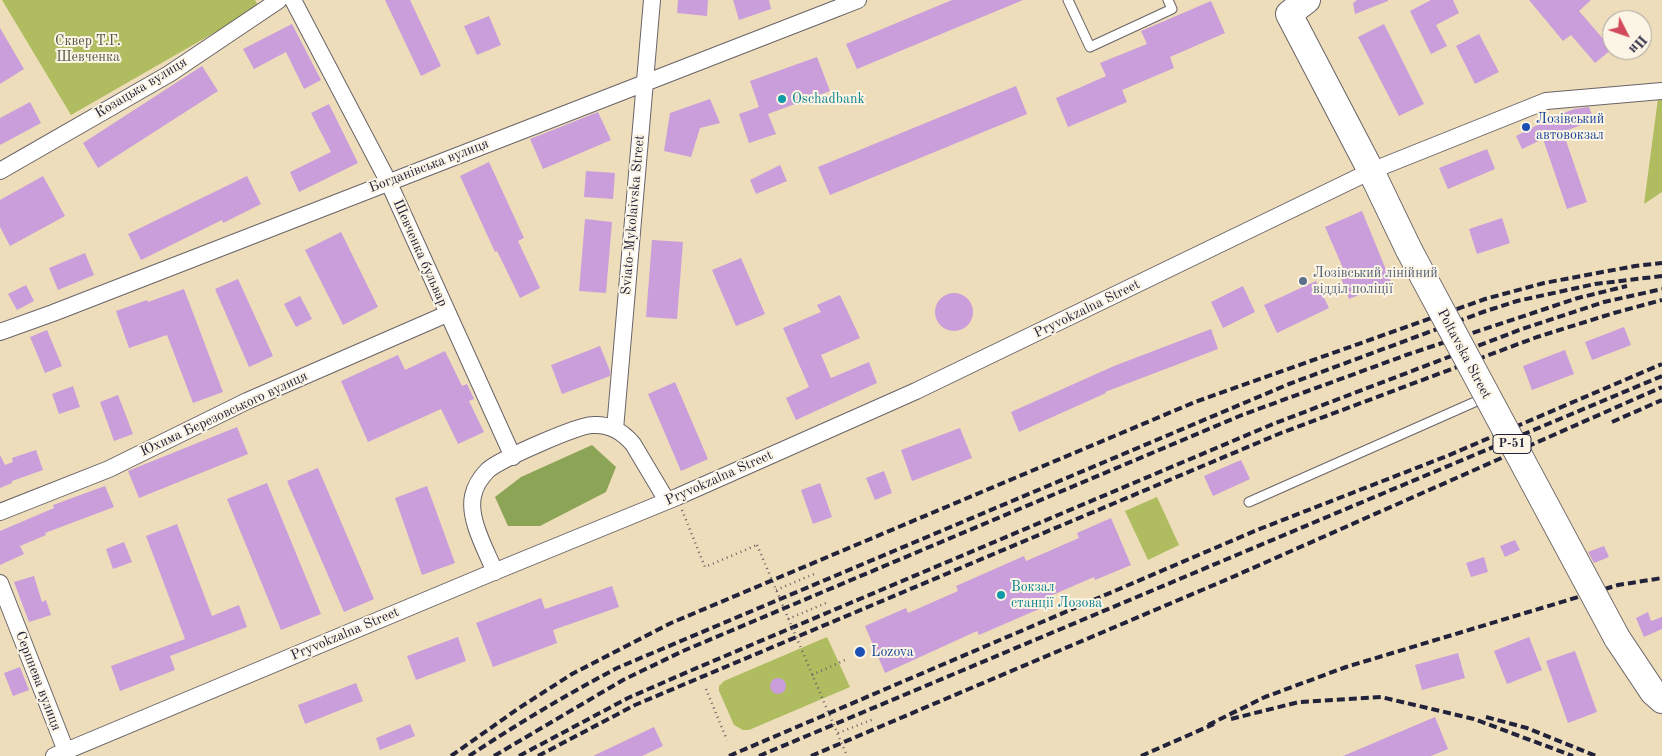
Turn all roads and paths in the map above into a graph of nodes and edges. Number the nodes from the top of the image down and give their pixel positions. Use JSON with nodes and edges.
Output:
{"nodes":[{"id":1,"x":278,"y":0,"type":"edge"},
{"id":2,"x":293,"y":0,"type":"edge"},
{"id":3,"x":652,"y":0,"type":"edge"},
{"id":4,"x":858,"y":0,"type":"edge"},
{"id":5,"x":1068,"y":0,"type":"edge"},
{"id":6,"x":1168,"y":0,"type":"edge"},
{"id":7,"x":1292,"y":5,"type":"edge"},
{"id":8,"x":644,"y":84,"type":"junction"},
{"id":9,"x":1662,"y":91,"type":"edge"},
{"id":10,"x":0,"y":171,"type":"edge"},
{"id":11,"x":1371,"y":171,"type":"junction"},
{"id":12,"x":388,"y":181,"type":"junction"},
{"id":13,"x":447,"y":314,"type":"junction"},
{"id":14,"x":0,"y":332,"type":"edge"},
{"id":15,"x":1487,"y":397,"type":"junction"},
{"id":16,"x":615,"y":429,"type":"junction"},
{"id":17,"x":513,"y":457,"type":"junction"},
{"id":18,"x":672,"y":499,"type":"junction"},
{"id":19,"x":1249,"y":502,"type":"dead end"},
{"id":20,"x":0,"y":512,"type":"edge"},
{"id":21,"x":494,"y":572,"type":"junction"},
{"id":22,"x":814,"y":574,"type":"dead end"},
{"id":23,"x":0,"y":583,"type":"edge"},
{"id":24,"x":776,"y":590,"type":"junction"},
{"id":25,"x":826,"y":603,"type":"dead end"},
{"id":26,"x":788,"y":619,"type":"junction"},
{"id":27,"x":847,"y":658,"type":"dead end"},
{"id":28,"x":812,"y":675,"type":"junction"},
{"id":29,"x":706,"y":689,"type":"dead end"},
{"id":30,"x":1662,"y":700,"type":"edge"},
{"id":31,"x":874,"y":719,"type":"dead end"},
{"id":32,"x":838,"y":733,"type":"junction"},
{"id":33,"x":727,"y":740,"type":"dead end"},
{"id":34,"x":60,"y":754,"type":"edge"},
{"id":35,"x":847,"y":756,"type":"edge"}],
"edges":[{"from":1,"to":10,"type":"street","name":"Козацька вулиця"},
{"from":2,"to":12,"type":"street","name":"Шевченка бульвар"},
{"from":3,"to":8,"type":"street","name":"Sviato-Mykolaivska Street"},
{"from":4,"to":8,"type":"street","name":"Богданівська вулиця"},
{"from":5,"to":6,"type":"lane"},
{"from":7,"to":11,"type":"main road","name":"Poltavska Street","number":"Р-51"},
{"from":8,"to":12,"type":"street","name":"Богданівська вулиця"},
{"from":8,"to":16,"type":"street","name":"Sviato-Mykolaivska Street"},
{"from":9,"to":11,"type":"street","name":"Pryvokzalna Street"},
{"from":11,"to":15,"type":"main road","name":"Poltavska Street","number":"Р-51","bridge":true},
{"from":11,"to":18,"type":"street","name":"Pryvokzalna Street"},
{"from":12,"to":13,"type":"street","name":"Шевченка бульвар"},
{"from":12,"to":14,"type":"street","name":"Богданівська вулиця"},
{"from":13,"to":17,"type":"street","name":"Шевченка бульвар"},
{"from":13,"to":20,"type":"street","name":"Юхима Березовського вулиця"},
{"from":15,"to":19,"type":"lane"},
{"from":15,"to":30,"type":"main road","name":"Poltavska Street","number":"Р-51","bridge":true},
{"from":16,"to":17,"type":"street"},
{"from":16,"to":18,"type":"street"},
{"from":17,"to":21,"type":"street"},
{"from":18,"to":21,"type":"street","name":"Pryvokzalna Street"},
{"from":18,"to":24,"type":"path","bridge":true},
{"from":21,"to":34,"type":"street","name":"Pryvokzalna Street"},
{"from":22,"to":24,"type":"path"},
{"from":23,"to":34,"type":"street","name":"Серпнева вулиця"},
{"from":24,"to":26,"type":"path","bridge":true},
{"from":25,"to":26,"type":"path"},
{"from":26,"to":28,"type":"path","bridge":true},
{"from":27,"to":28,"type":"path"},
{"from":28,"to":32,"type":"path","bridge":true},
{"from":29,"to":33,"type":"path"},
{"from":31,"to":32,"type":"path"},
{"from":32,"to":35,"type":"path","bridge":true}]}
